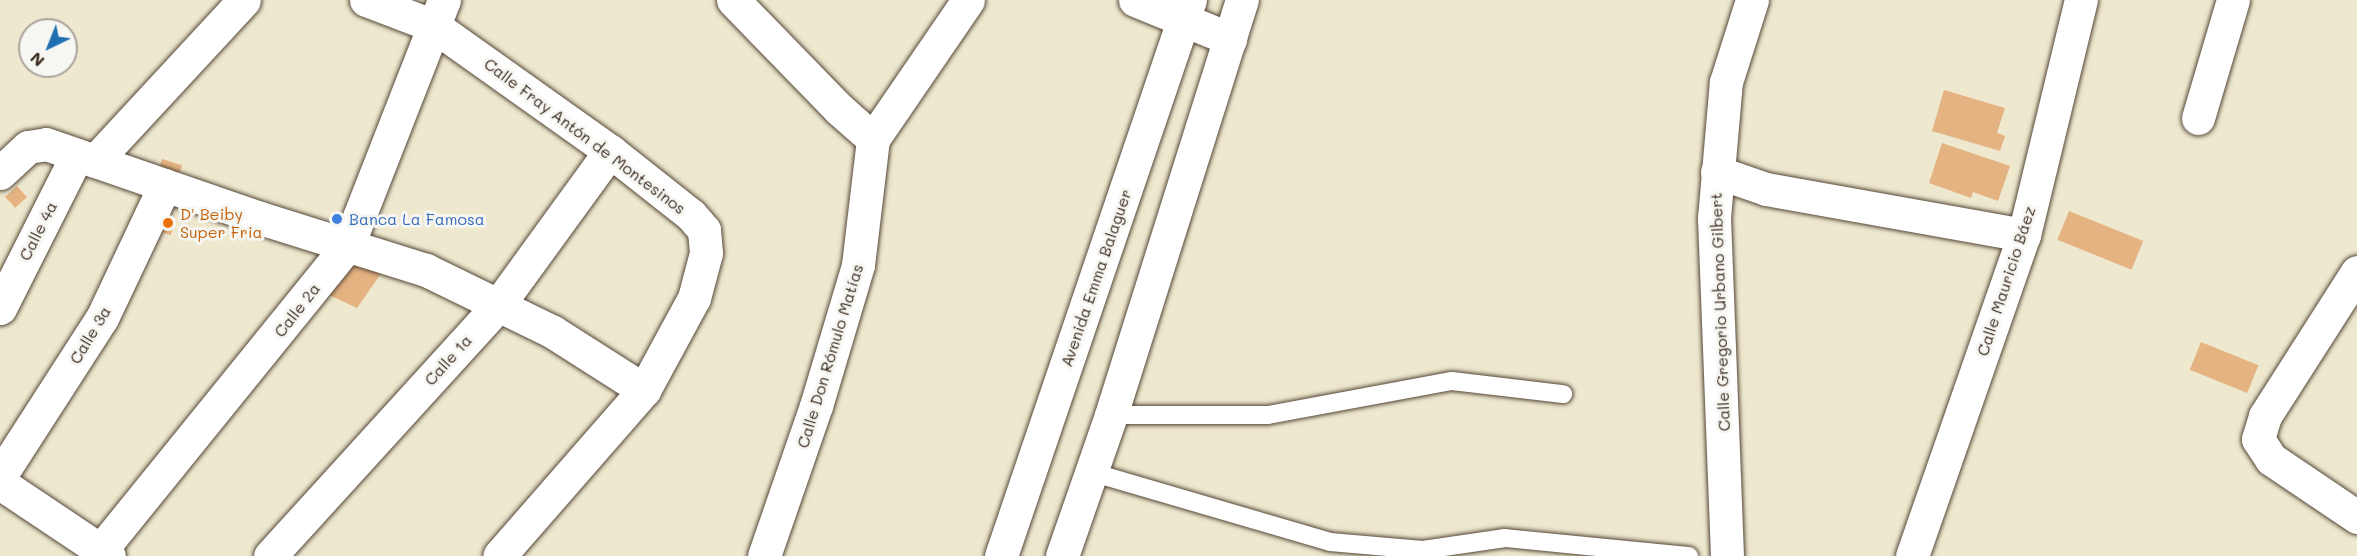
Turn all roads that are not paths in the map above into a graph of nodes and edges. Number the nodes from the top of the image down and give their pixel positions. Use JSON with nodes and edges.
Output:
{"nodes":[{"id":1,"x":244,"y":0,"type":"edge"},
{"id":2,"x":366,"y":0,"type":"edge"},
{"id":3,"x":733,"y":0,"type":"edge"},
{"id":4,"x":968,"y":0,"type":"edge"},
{"id":5,"x":1135,"y":0,"type":"edge"},
{"id":6,"x":1242,"y":0,"type":"edge"},
{"id":7,"x":1752,"y":0,"type":"edge"},
{"id":8,"x":2080,"y":0,"type":"edge"},
{"id":9,"x":2233,"y":0,"type":"edge"},
{"id":10,"x":1186,"y":11,"type":"edge"},
{"id":11,"x":439,"y":13,"type":"edge"},
{"id":12,"x":1230,"y":39,"type":"junction"},
{"id":13,"x":2198,"y":118,"type":"dead end"},
{"id":14,"x":873,"y":139,"type":"junction"},
{"id":15,"x":610,"y":151,"type":"junction"},
{"id":16,"x":86,"y":158,"type":"junction"},
{"id":17,"x":1717,"y":172,"type":"junction"},
{"id":18,"x":0,"y":173,"type":"edge"},
{"id":19,"x":165,"y":185,"type":"junction"},
{"id":20,"x":2024,"y":235,"type":"junction"},
{"id":21,"x":348,"y":245,"type":"junction"},
{"id":22,"x":2357,"y":272,"type":"edge"},
{"id":23,"x":499,"y":304,"type":"junction"},
{"id":24,"x":0,"y":308,"type":"edge"},
{"id":25,"x":644,"y":390,"type":"junction"},
{"id":26,"x":1563,"y":393,"type":"dead end"},
{"id":27,"x":1111,"y":415,"type":"junction"},
{"id":28,"x":1091,"y":472,"type":"junction"},
{"id":29,"x":0,"y":476,"type":"edge"},
{"id":30,"x":0,"y":483,"type":"edge"},
{"id":31,"x":2357,"y":517,"type":"edge"},
{"id":32,"x":102,"y":554,"type":"edge"},
{"id":33,"x":270,"y":556,"type":"edge"},
{"id":34,"x":499,"y":556,"type":"edge"},
{"id":35,"x":764,"y":556,"type":"edge"},
{"id":36,"x":1001,"y":556,"type":"edge"},
{"id":37,"x":1062,"y":556,"type":"edge"},
{"id":38,"x":1689,"y":556,"type":"edge"},
{"id":39,"x":1727,"y":556,"type":"edge"},
{"id":40,"x":1912,"y":556,"type":"edge"}],
"edges":[{"from":1,"to":16,"type":"street","name":"Calle 4a"},
{"from":2,"to":11,"type":"street","name":"Calle Fray Antón de Montesinos"},
{"from":3,"to":14,"type":"street"},
{"from":4,"to":14,"type":"street","name":"Calle Don Rómulo Matías"},
{"from":5,"to":10,"type":"street"},
{"from":6,"to":12,"type":"street"},
{"from":7,"to":17,"type":"street","name":"Calle Gregorio Urbano Gilbert"},
{"from":8,"to":20,"type":"street","name":"Calle Mauricio Báez"},
{"from":9,"to":13,"type":"street"},
{"from":10,"to":12,"type":"street"},
{"from":10,"to":36,"type":"street","name":"Avenida Emma Balaguer"},
{"from":11,"to":15,"type":"street","name":"Calle Fray Antón de Montesinos"},
{"from":11,"to":21,"type":"street","name":"Calle 2a"},
{"from":12,"to":27,"type":"street"},
{"from":14,"to":35,"type":"street","name":"Calle Don Rómulo Matías"},
{"from":15,"to":23,"type":"street","name":"Calle 1a"},
{"from":15,"to":25,"type":"street","name":"Calle Fray Antón de Montesinos"},
{"from":16,"to":18,"type":"street"},
{"from":16,"to":19,"type":"street"},
{"from":16,"to":24,"type":"street","name":"Calle 4a"},
{"from":17,"to":20,"type":"street"},
{"from":17,"to":39,"type":"street","name":"Calle Gregorio Urbano Gilbert"},
{"from":19,"to":21,"type":"street"},
{"from":19,"to":29,"type":"street","name":"Calle 3a"},
{"from":20,"to":40,"type":"street","name":"Calle Mauricio Báez"},
{"from":21,"to":23,"type":"street"},
{"from":21,"to":32,"type":"street","name":"Calle 2a"},
{"from":22,"to":31,"type":"street"},
{"from":23,"to":25,"type":"street"},
{"from":23,"to":33,"type":"street","name":"Calle 1a"},
{"from":25,"to":34,"type":"street","name":"Calle Fray Antón de Montesinos"},
{"from":26,"to":27,"type":"lane"},
{"from":27,"to":28,"type":"street"},
{"from":28,"to":37,"type":"street"},
{"from":28,"to":38,"type":"lane"},
{"from":30,"to":32,"type":"street"}]}
